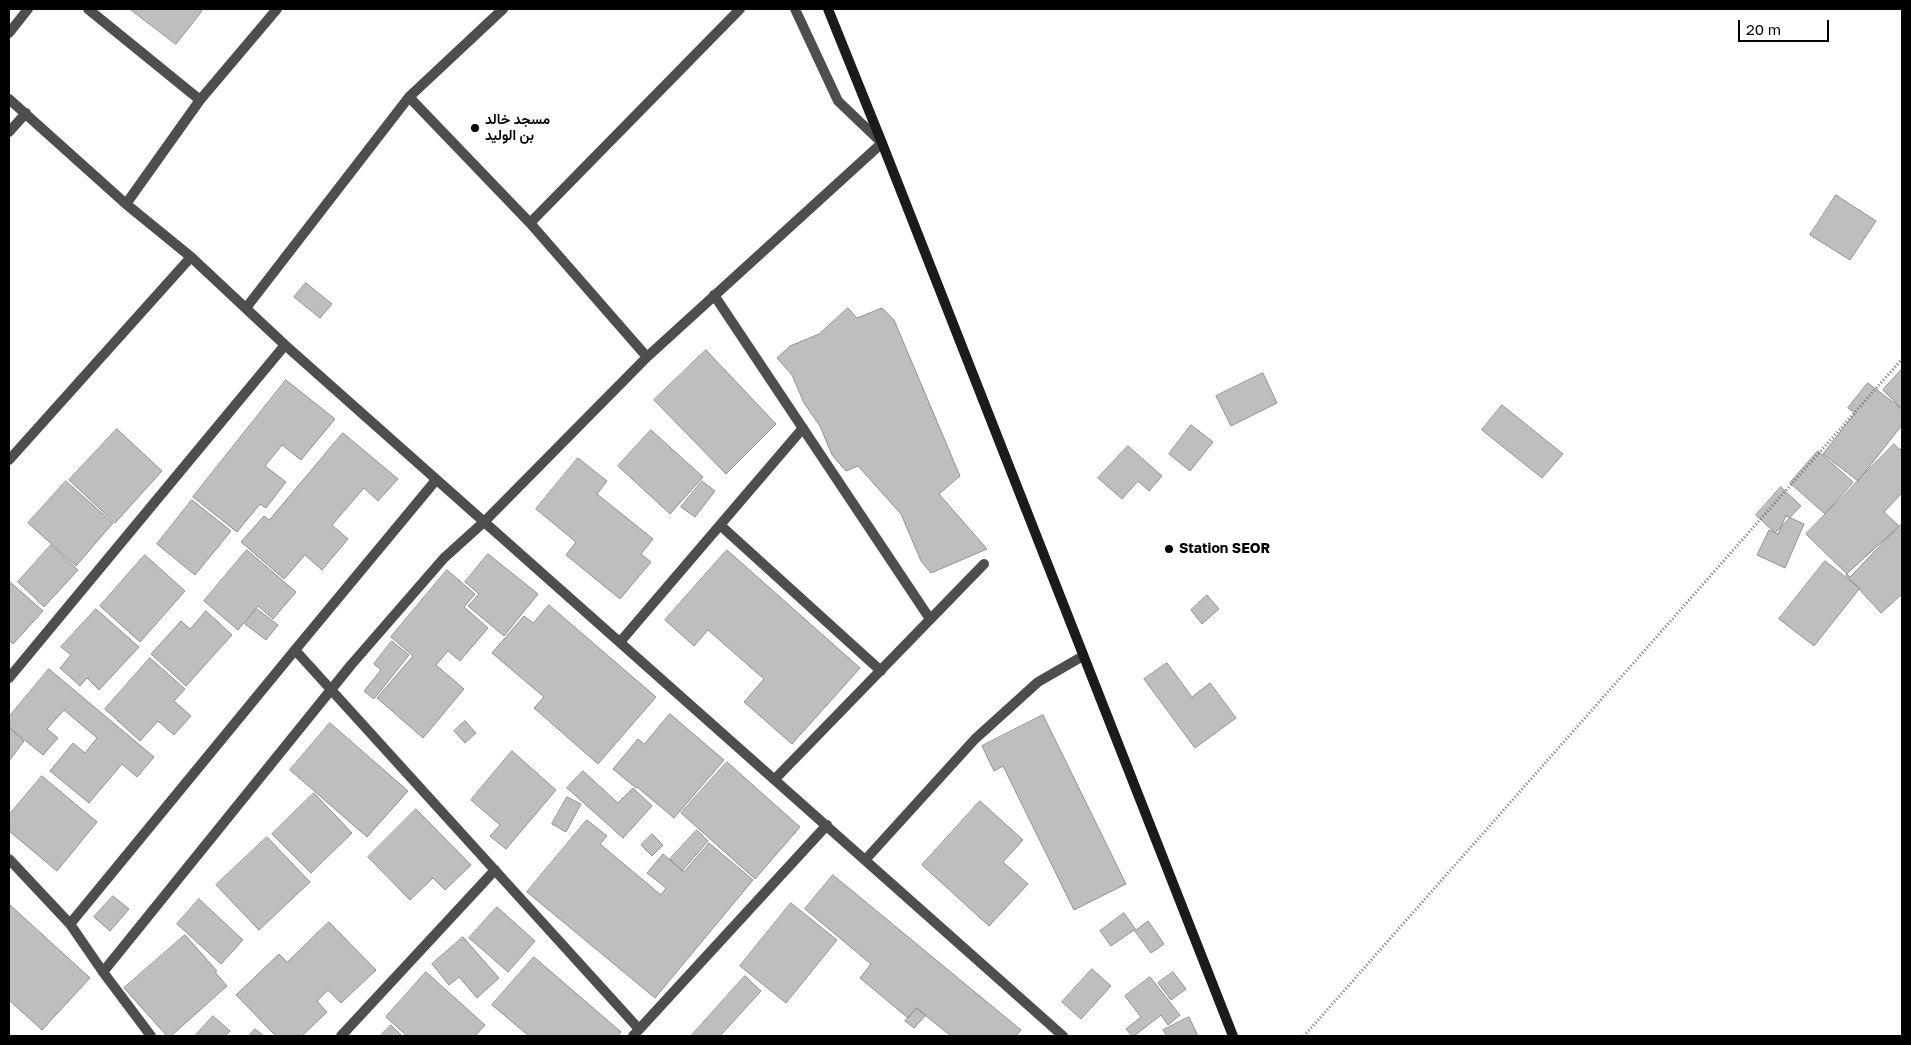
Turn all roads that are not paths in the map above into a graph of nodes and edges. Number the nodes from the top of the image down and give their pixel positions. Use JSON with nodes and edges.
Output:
{"nodes":[{"id":1,"x":28,"y":9,"type":"edge"},
{"id":2,"x":88,"y":9,"type":"edge"},
{"id":3,"x":277,"y":9,"type":"edge"},
{"id":4,"x":503,"y":9,"type":"edge"},
{"id":5,"x":740,"y":9,"type":"edge"},
{"id":6,"x":795,"y":9,"type":"edge"},
{"id":7,"x":828,"y":9,"type":"edge"},
{"id":8,"x":9,"y":33,"type":"edge"},
{"id":9,"x":409,"y":97,"type":"junction"},
{"id":10,"x":9,"y":99,"type":"edge"},
{"id":11,"x":200,"y":100,"type":"junction"},
{"id":12,"x":26,"y":113,"type":"junction"},
{"id":13,"x":9,"y":132,"type":"edge"},
{"id":14,"x":882,"y":143,"type":"junction"},
{"id":15,"x":126,"y":204,"type":"junction"},
{"id":16,"x":530,"y":223,"type":"junction"},
{"id":17,"x":191,"y":257,"type":"junction"},
{"id":18,"x":714,"y":296,"type":"junction"},
{"id":19,"x":246,"y":308,"type":"junction"},
{"id":20,"x":285,"y":345,"type":"junction"},
{"id":21,"x":647,"y":357,"type":"junction"},
{"id":22,"x":803,"y":428,"type":"junction"},
{"id":23,"x":9,"y":460,"type":"edge"},
{"id":24,"x":436,"y":480,"type":"junction"},
{"id":25,"x":485,"y":521,"type":"junction"},
{"id":26,"x":720,"y":525,"type":"junction"},
{"id":27,"x":984,"y":564,"type":"dead end"},
{"id":28,"x":930,"y":619,"type":"junction"},
{"id":29,"x":620,"y":642,"type":"junction"},
{"id":30,"x":294,"y":650,"type":"junction"},
{"id":31,"x":1084,"y":656,"type":"junction"},
{"id":32,"x":881,"y":670,"type":"junction"},
{"id":33,"x":9,"y":678,"type":"edge"},
{"id":34,"x":331,"y":689,"type":"junction"},
{"id":35,"x":775,"y":779,"type":"junction"},
{"id":36,"x":827,"y":825,"type":"junction"},
{"id":37,"x":9,"y":859,"type":"edge"},
{"id":38,"x":866,"y":860,"type":"junction"},
{"id":39,"x":494,"y":870,"type":"junction"},
{"id":40,"x":70,"y":924,"type":"junction"},
{"id":41,"x":103,"y":972,"type":"junction"},
{"id":42,"x":636,"y":1033,"type":"edge"},
{"id":43,"x":151,"y":1036,"type":"edge"},
{"id":44,"x":341,"y":1036,"type":"edge"},
{"id":45,"x":1063,"y":1036,"type":"edge"},
{"id":46,"x":1233,"y":1036,"type":"edge"}],
"edges":[{"from":1,"to":8,"type":"street"},
{"from":2,"to":11,"type":"street"},
{"from":3,"to":11,"type":"street"},
{"from":4,"to":9,"type":"street"},
{"from":5,"to":16,"type":"street"},
{"from":6,"to":14,"type":"street"},
{"from":7,"to":14,"type":"main road"},
{"from":9,"to":16,"type":"street"},
{"from":9,"to":19,"type":"street"},
{"from":10,"to":12,"type":"street"},
{"from":11,"to":15,"type":"street"},
{"from":12,"to":13,"type":"street"},
{"from":12,"to":15,"type":"street"},
{"from":14,"to":18,"type":"street"},
{"from":14,"to":31,"type":"main road"},
{"from":15,"to":17,"type":"street"},
{"from":16,"to":21,"type":"street"},
{"from":17,"to":19,"type":"street"},
{"from":17,"to":23,"type":"street"},
{"from":18,"to":21,"type":"street"},
{"from":18,"to":22,"type":"street"},
{"from":19,"to":20,"type":"street"},
{"from":20,"to":24,"type":"street"},
{"from":20,"to":33,"type":"street"},
{"from":21,"to":25,"type":"street"},
{"from":22,"to":26,"type":"street"},
{"from":22,"to":28,"type":"street"},
{"from":24,"to":25,"type":"street"},
{"from":24,"to":30,"type":"street"},
{"from":25,"to":29,"type":"street"},
{"from":25,"to":34,"type":"street"},
{"from":26,"to":29,"type":"street"},
{"from":26,"to":32,"type":"street"},
{"from":27,"to":28,"type":"street"},
{"from":28,"to":32,"type":"street"},
{"from":29,"to":35,"type":"street"},
{"from":30,"to":34,"type":"street"},
{"from":30,"to":40,"type":"street"},
{"from":31,"to":38,"type":"street"},
{"from":31,"to":46,"type":"main road"},
{"from":32,"to":35,"type":"street"},
{"from":34,"to":39,"type":"street"},
{"from":34,"to":41,"type":"street"},
{"from":35,"to":36,"type":"street"},
{"from":36,"to":38,"type":"street"},
{"from":36,"to":42,"type":"street"},
{"from":37,"to":40,"type":"street"},
{"from":38,"to":45,"type":"street"},
{"from":39,"to":42,"type":"street"},
{"from":39,"to":44,"type":"street"},
{"from":40,"to":41,"type":"street"},
{"from":41,"to":43,"type":"street"}]}
